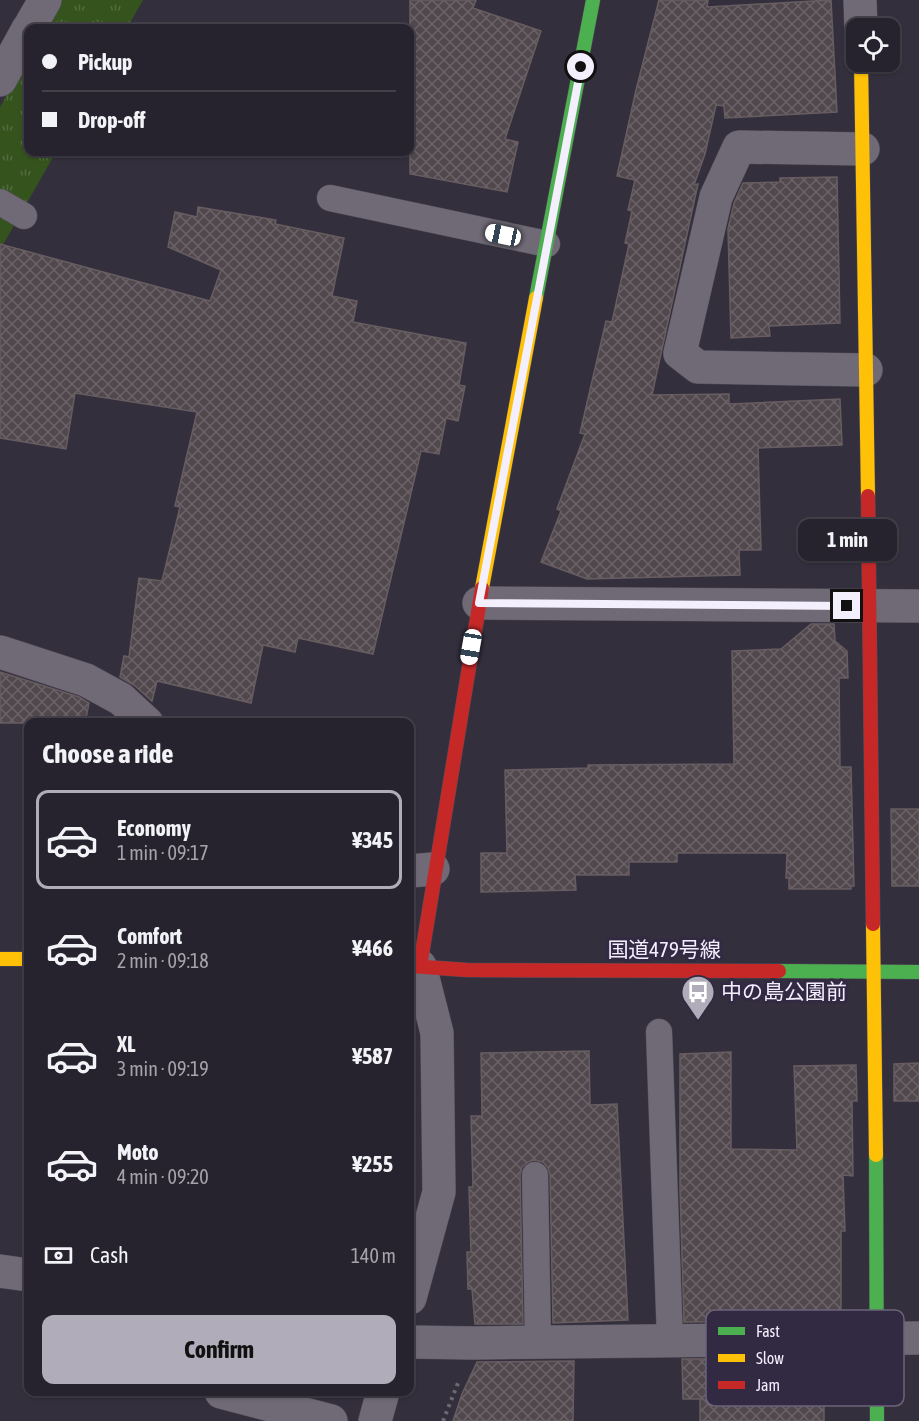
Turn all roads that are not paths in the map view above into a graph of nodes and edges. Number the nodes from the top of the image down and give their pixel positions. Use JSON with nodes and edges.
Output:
{"nodes":[{"id":1,"x":45,"y":0,"type":"edge"},
{"id":2,"x":593,"y":0,"type":"edge"},
{"id":3,"x":860,"y":0,"type":"edge"},
{"id":4,"x":861,"y":18,"type":"edge"},
{"id":5,"x":33,"y":24,"type":"edge"},
{"id":6,"x":24,"y":41,"type":"edge"},
{"id":7,"x":861,"y":72,"type":"edge"},
{"id":8,"x":0,"y":80,"type":"edge"},
{"id":9,"x":863,"y":149,"type":"junction"},
{"id":10,"x":330,"y":198,"type":"dead end"},
{"id":11,"x":0,"y":202,"type":"edge"},
{"id":12,"x":24,"y":216,"type":"dead end"},
{"id":13,"x":547,"y":244,"type":"junction"},
{"id":14,"x":866,"y":370,"type":"junction"},
{"id":15,"x":479,"y":603,"type":"junction"},
{"id":16,"x":870,"y":606,"type":"junction"},
{"id":17,"x":919,"y":606,"type":"edge"},
{"id":18,"x":0,"y":652,"type":"edge"},
{"id":19,"x":142,"y":718,"type":"edge"},
{"id":20,"x":421,"y":870,"type":"edge"},
{"id":21,"x":0,"y":959,"type":"edge"},
{"id":22,"x":24,"y":959,"type":"edge"},
{"id":23,"x":415,"y":966,"type":"edge"},
{"id":24,"x":873,"y":972,"type":"junction"},
{"id":25,"x":919,"y":972,"type":"edge"},
{"id":26,"x":659,"y":1032,"type":"dead end"},
{"id":27,"x":535,"y":1175,"type":"dead end"},
{"id":28,"x":0,"y":1271,"type":"edge"},
{"id":29,"x":24,"y":1274,"type":"edge"},
{"id":30,"x":414,"y":1283,"type":"edge"},
{"id":31,"x":878,"y":1310,"type":"edge"},
{"id":32,"x":670,"y":1340,"type":"junction"},
{"id":33,"x":706,"y":1340,"type":"edge"},
{"id":34,"x":414,"y":1342,"type":"edge"},
{"id":35,"x":538,"y":1342,"type":"junction"},
{"id":36,"x":236,"y":1396,"type":"edge"},
{"id":37,"x":382,"y":1396,"type":"edge"},
{"id":38,"x":877,"y":1406,"type":"edge"},
{"id":39,"x":331,"y":1421,"type":"edge"},
{"id":40,"x":375,"y":1421,"type":"edge"},
{"id":41,"x":877,"y":1421,"type":"edge"}],
"edges":[{"from":1,"to":5,"type":"street"},
{"from":2,"to":13,"type":"main road"},
{"from":3,"to":4,"type":"street"},
{"from":6,"to":8,"type":"street"},
{"from":7,"to":9,"type":"main road"},
{"from":9,"to":14,"type":"main road"},
{"from":9,"to":14,"type":"street"},
{"from":10,"to":13,"type":"lane"},
{"from":11,"to":12,"type":"lane"},
{"from":13,"to":15,"type":"main road"},
{"from":14,"to":16,"type":"main road"},
{"from":15,"to":16,"type":"street"},
{"from":15,"to":20,"type":"main road"},
{"from":16,"to":17,"type":"street"},
{"from":16,"to":24,"type":"main road"},
{"from":18,"to":19,"type":"street"},
{"from":20,"to":23,"type":"main road"},
{"from":21,"to":22,"type":"main road"},
{"from":23,"to":24,"type":"main road","name":"国道479号線"},
{"from":23,"to":30,"type":"street"},
{"from":24,"to":25,"type":"main road","name":"国道479号線"},
{"from":24,"to":31,"type":"main road"},
{"from":26,"to":32,"type":"lane"},
{"from":27,"to":35,"type":"lane"},
{"from":28,"to":29,"type":"street"},
{"from":32,"to":33,"type":"street"},
{"from":32,"to":35,"type":"street"},
{"from":34,"to":35,"type":"street"},
{"from":36,"to":39,"type":"street"},
{"from":37,"to":40,"type":"street"},
{"from":38,"to":41,"type":"main road"}]}
